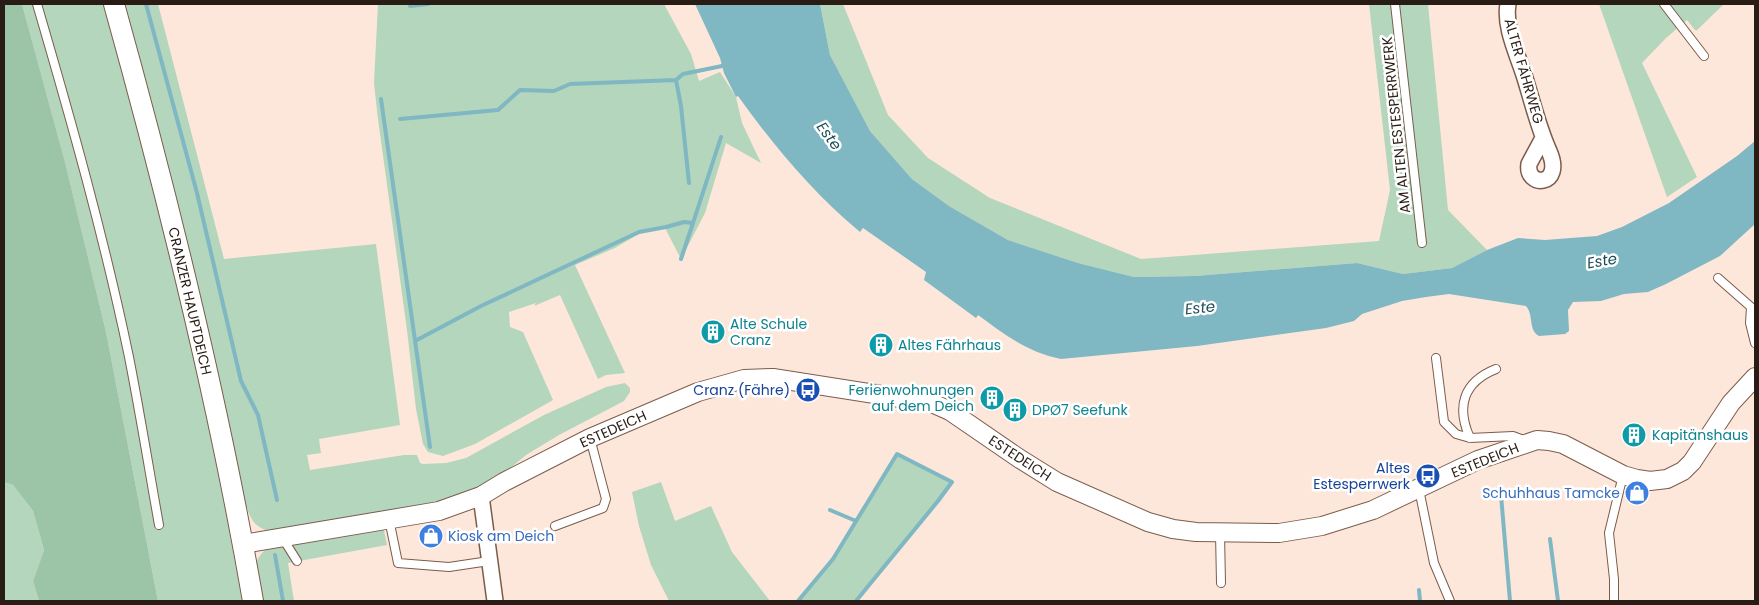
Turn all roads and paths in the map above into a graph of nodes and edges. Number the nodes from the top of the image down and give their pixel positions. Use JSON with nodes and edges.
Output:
{"nodes":[{"id":1,"x":37,"y":4,"type":"edge"},
{"id":2,"x":114,"y":4,"type":"edge"},
{"id":3,"x":1396,"y":4,"type":"edge"},
{"id":4,"x":1508,"y":4,"type":"edge"},
{"id":5,"x":1664,"y":4,"type":"edge"},
{"id":6,"x":1704,"y":56,"type":"dead end"},
{"id":7,"x":1543,"y":138,"type":"dead end"},
{"id":8,"x":1422,"y":243,"type":"dead end"},
{"id":9,"x":1718,"y":278,"type":"dead end"},
{"id":10,"x":1755,"y":343,"type":"edge"},
{"id":11,"x":1436,"y":358,"type":"dead end"},
{"id":12,"x":1496,"y":369,"type":"dead end"},
{"id":13,"x":1755,"y":377,"type":"edge"},
{"id":14,"x":590,"y":438,"type":"junction"},
{"id":15,"x":1470,"y":438,"type":"junction"},
{"id":16,"x":1525,"y":444,"type":"junction"},
{"id":17,"x":1623,"y":475,"type":"junction"},
{"id":18,"x":1419,"y":488,"type":"junction"},
{"id":19,"x":481,"y":496,"type":"junction"},
{"id":20,"x":388,"y":519,"type":"junction"},
{"id":21,"x":159,"y":525,"type":"dead end"},
{"id":22,"x":555,"y":526,"type":"dead end"},
{"id":23,"x":1220,"y":532,"type":"junction"},
{"id":24,"x":282,"y":537,"type":"junction"},
{"id":25,"x":243,"y":544,"type":"junction"},
{"id":26,"x":297,"y":561,"type":"dead end"},
{"id":27,"x":489,"y":561,"type":"junction"},
{"id":28,"x":1221,"y":583,"type":"dead end"},
{"id":29,"x":253,"y":601,"type":"edge"},
{"id":30,"x":495,"y":601,"type":"edge"},
{"id":31,"x":1450,"y":601,"type":"edge"},
{"id":32,"x":1614,"y":601,"type":"edge"}],
"edges":[{"from":1,"to":21,"type":"lane"},
{"from":2,"to":25,"type":"main road","name":"CRANZER HAUPTDEICH"},
{"from":3,"to":8,"type":"lane","name":"AM ALTEN ESTESPERRWERK"},
{"from":4,"to":7,"type":"street","name":"ALTER FÄHRWEG"},
{"from":5,"to":6,"type":"lane"},
{"from":9,"to":10,"type":"lane"},
{"from":11,"to":15,"type":"lane"},
{"from":12,"to":15,"type":"lane"},
{"from":13,"to":17,"type":"street","name":"ESTEDEICH"},
{"from":14,"to":19,"type":"street","name":"ESTEDEICH"},
{"from":14,"to":22,"type":"lane"},
{"from":14,"to":23,"type":"street","name":"ESTEDEICH"},
{"from":15,"to":16,"type":"lane"},
{"from":16,"to":17,"type":"street","name":"ESTEDEICH"},
{"from":16,"to":18,"type":"street","name":"ESTEDEICH"},
{"from":17,"to":32,"type":"lane"},
{"from":18,"to":23,"type":"street","name":"ESTEDEICH"},
{"from":18,"to":31,"type":"lane"},
{"from":19,"to":20,"type":"street","name":"ESTEDEICH"},
{"from":19,"to":27,"type":"street"},
{"from":20,"to":24,"type":"street","name":"ESTEDEICH"},
{"from":20,"to":27,"type":"lane"},
{"from":23,"to":28,"type":"lane"},
{"from":24,"to":25,"type":"street","name":"ESTEDEICH"},
{"from":24,"to":26,"type":"lane"},
{"from":25,"to":29,"type":"main road","name":"CRANZER HAUPTDEICH"},
{"from":27,"to":30,"type":"street"}]}
